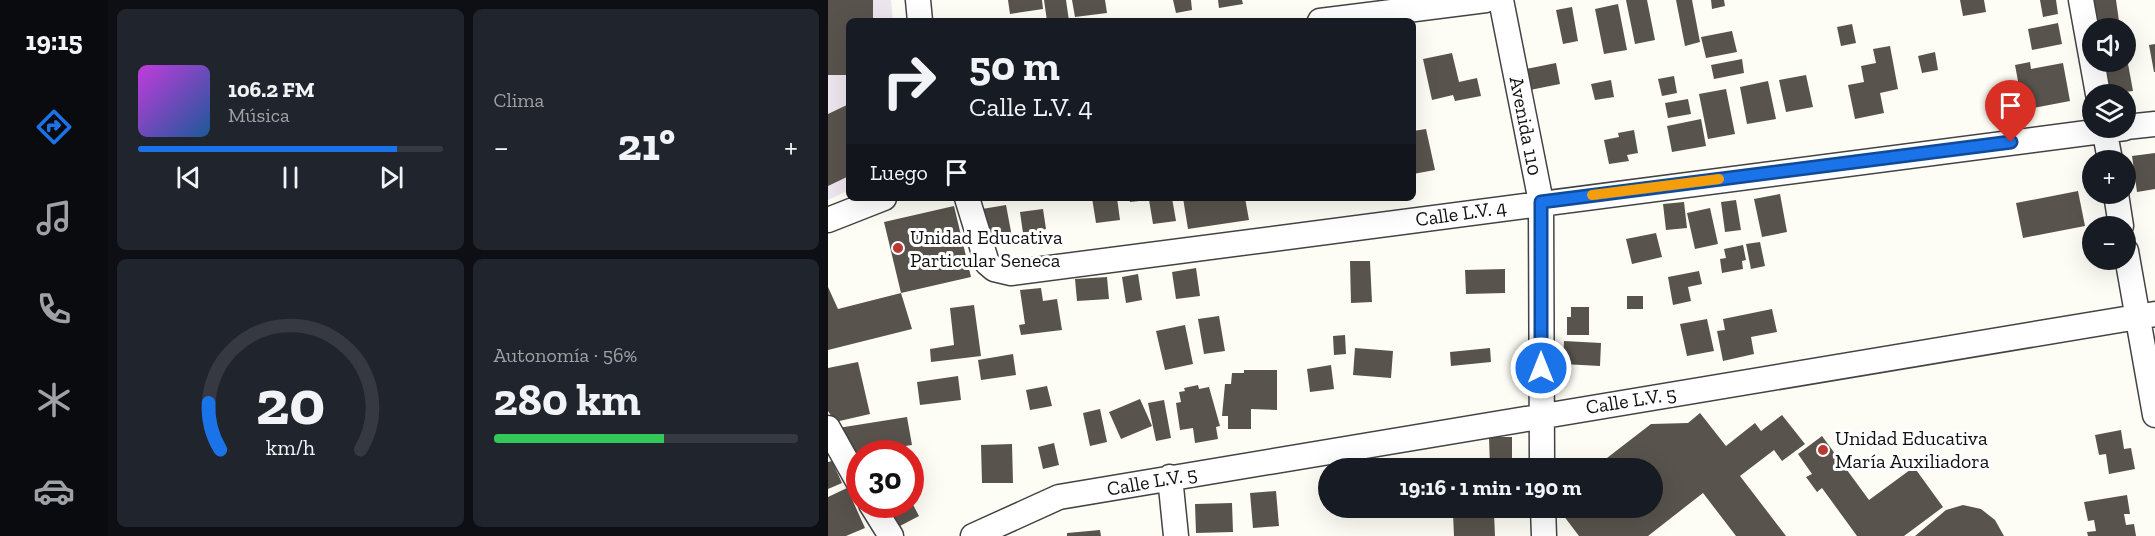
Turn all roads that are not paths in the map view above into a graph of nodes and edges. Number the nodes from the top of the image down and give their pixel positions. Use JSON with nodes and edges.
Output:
{"nodes":[{"id":1,"x":918,"y":0,"type":"edge"},
{"id":2,"x":1486,"y":0,"type":"edge"},
{"id":3,"x":1501,"y":0,"type":"edge"},
{"id":4,"x":2081,"y":0,"type":"edge"},
{"id":5,"x":920,"y":18,"type":"edge"},
{"id":6,"x":1344,"y":18,"type":"edge"},
{"id":7,"x":2096,"y":84,"type":"edge"},
{"id":8,"x":2155,"y":124,"type":"edge"},
{"id":9,"x":2136,"y":126,"type":"edge"},
{"id":10,"x":2082,"y":132,"type":"edge"},
{"id":11,"x":876,"y":201,"type":"edge"},
{"id":12,"x":968,"y":201,"type":"edge"},
{"id":13,"x":1541,"y":202,"type":"junction"},
{"id":14,"x":828,"y":220,"type":"edge"},
{"id":15,"x":2132,"y":270,"type":"edge"},
{"id":16,"x":2146,"y":315,"type":"edge"},
{"id":17,"x":1541,"y":415,"type":"junction"},
{"id":18,"x":2155,"y":415,"type":"edge"},
{"id":19,"x":828,"y":428,"type":"edge"},
{"id":20,"x":1542,"y":458,"type":"edge"},
{"id":21,"x":846,"y":460,"type":"edge"},
{"id":22,"x":1170,"y":477,"type":"junction"},
{"id":23,"x":880,"y":518,"type":"edge"},
{"id":24,"x":1543,"y":518,"type":"edge"},
{"id":25,"x":891,"y":536,"type":"edge"},
{"id":26,"x":973,"y":536,"type":"edge"},
{"id":27,"x":1176,"y":536,"type":"edge"},
{"id":28,"x":1544,"y":536,"type":"edge"}],
"edges":[{"from":1,"to":5,"type":"street"},
{"from":2,"to":6,"type":"street"},
{"from":3,"to":13,"type":"street","name":"Avenida 110"},
{"from":4,"to":7,"type":"street"},
{"from":8,"to":9,"type":"street","name":"Calle L.V. 4"},
{"from":10,"to":13,"type":"street","name":"Calle L.V. 4"},
{"from":11,"to":14,"type":"street"},
{"from":12,"to":13,"type":"street","name":"Calle L.V. 4"},
{"from":13,"to":17,"type":"street","name":"Avenida 110"},
{"from":15,"to":16,"type":"street"},
{"from":16,"to":17,"type":"street","name":"Calle L.V. 5"},
{"from":16,"to":18,"type":"street"},
{"from":17,"to":20,"type":"street","name":"Avenida 110"},
{"from":17,"to":22,"type":"street","name":"Calle L.V. 5"},
{"from":19,"to":21,"type":"street"},
{"from":22,"to":26,"type":"street","name":"Calle L.V. 5"},
{"from":22,"to":27,"type":"street"},
{"from":23,"to":25,"type":"street"},
{"from":24,"to":28,"type":"street"}]}
